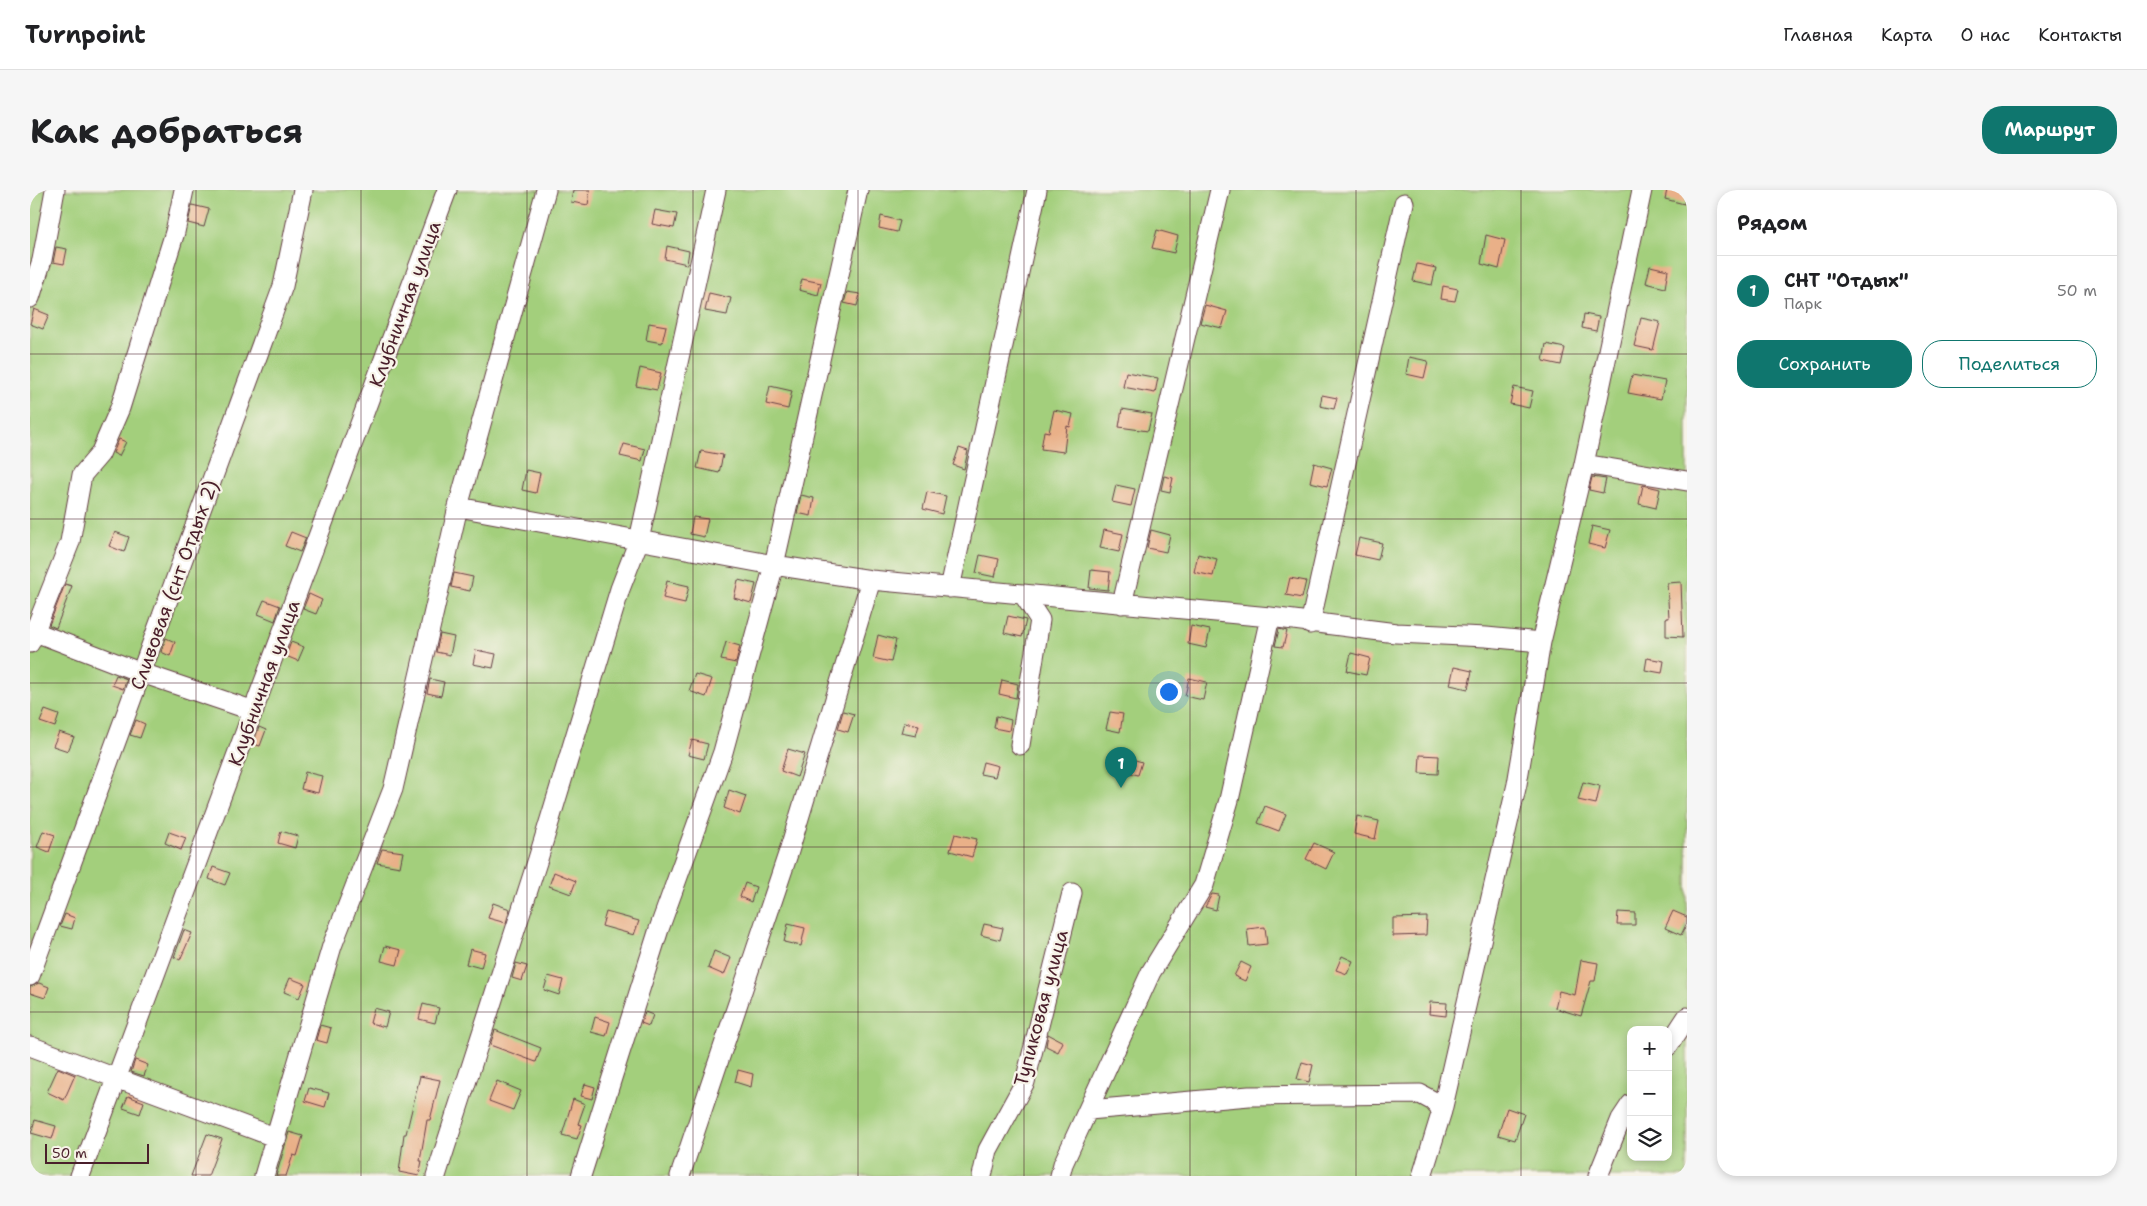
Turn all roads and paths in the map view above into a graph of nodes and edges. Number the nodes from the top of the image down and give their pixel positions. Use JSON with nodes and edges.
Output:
{"nodes":[{"id":1,"x":55,"y":190,"type":"edge"},
{"id":2,"x":184,"y":190,"type":"edge"},
{"id":3,"x":303,"y":190,"type":"edge"},
{"id":4,"x":448,"y":190,"type":"edge"},
{"id":5,"x":546,"y":190,"type":"edge"},
{"id":6,"x":716,"y":190,"type":"edge"},
{"id":7,"x":858,"y":190,"type":"edge"},
{"id":8,"x":1037,"y":190,"type":"edge"},
{"id":9,"x":1220,"y":190,"type":"edge"},
{"id":10,"x":1642,"y":190,"type":"edge"},
{"id":11,"x":1404,"y":203,"type":"dead end"},
{"id":12,"x":30,"y":298,"type":"edge"},
{"id":13,"x":1584,"y":464,"type":"junction"},
{"id":14,"x":1687,"y":481,"type":"edge"},
{"id":15,"x":458,"y":507,"type":"junction"},
{"id":16,"x":639,"y":540,"type":"junction"},
{"id":17,"x":774,"y":565,"type":"junction"},
{"id":18,"x":871,"y":580,"type":"junction"},
{"id":19,"x":950,"y":588,"type":"junction"},
{"id":20,"x":1023,"y":594,"type":"junction"},
{"id":21,"x":1122,"y":604,"type":"junction"},
{"id":22,"x":1270,"y":617,"type":"junction"},
{"id":23,"x":1310,"y":624,"type":"junction"},
{"id":24,"x":32,"y":635,"type":"edge"},
{"id":25,"x":1541,"y":642,"type":"junction"},
{"id":26,"x":142,"y":673,"type":"junction"},
{"id":27,"x":254,"y":712,"type":"junction"},
{"id":28,"x":1020,"y":745,"type":"dead end"},
{"id":29,"x":1072,"y":893,"type":"dead end"},
{"id":30,"x":30,"y":976,"type":"edge"},
{"id":31,"x":1687,"y":1017,"type":"edge"},
{"id":32,"x":1672,"y":1040,"type":"edge"},
{"id":33,"x":30,"y":1046,"type":"edge"},
{"id":34,"x":115,"y":1079,"type":"junction"},
{"id":35,"x":1089,"y":1110,"type":"junction"},
{"id":36,"x":1627,"y":1110,"type":"edge"},
{"id":37,"x":1442,"y":1111,"type":"junction"},
{"id":38,"x":277,"y":1138,"type":"junction"},
{"id":39,"x":80,"y":1176,"type":"edge"},
{"id":40,"x":264,"y":1176,"type":"edge"},
{"id":41,"x":436,"y":1176,"type":"edge"},
{"id":42,"x":581,"y":1176,"type":"edge"},
{"id":43,"x":680,"y":1176,"type":"edge"},
{"id":44,"x":982,"y":1176,"type":"edge"},
{"id":45,"x":1060,"y":1176,"type":"edge"},
{"id":46,"x":1422,"y":1176,"type":"edge"},
{"id":47,"x":1598,"y":1176,"type":"edge"}],
"edges":[{"from":1,"to":12,"type":"lane"},
{"from":2,"to":24,"type":"lane"},
{"from":3,"to":26,"type":"lane","name":"Сливовая (снт Отдых 2)"},
{"from":4,"to":27,"type":"lane","name":"Клубничная улица"},
{"from":5,"to":15,"type":"lane"},
{"from":6,"to":16,"type":"lane"},
{"from":7,"to":17,"type":"lane"},
{"from":8,"to":19,"type":"lane"},
{"from":9,"to":21,"type":"lane"},
{"from":10,"to":13,"type":"lane"},
{"from":11,"to":23,"type":"lane"},
{"from":13,"to":14,"type":"lane"},
{"from":13,"to":25,"type":"lane"},
{"from":15,"to":16,"type":"lane"},
{"from":15,"to":38,"type":"lane"},
{"from":16,"to":17,"type":"lane"},
{"from":16,"to":41,"type":"lane"},
{"from":17,"to":18,"type":"lane"},
{"from":17,"to":42,"type":"lane"},
{"from":18,"to":19,"type":"lane"},
{"from":18,"to":43,"type":"lane"},
{"from":19,"to":20,"type":"lane"},
{"from":20,"to":21,"type":"lane"},
{"from":20,"to":28,"type":"lane"},
{"from":21,"to":22,"type":"lane"},
{"from":22,"to":23,"type":"lane"},
{"from":22,"to":35,"type":"lane"},
{"from":23,"to":25,"type":"lane"},
{"from":24,"to":26,"type":"lane"},
{"from":25,"to":37,"type":"lane"},
{"from":26,"to":27,"type":"lane"},
{"from":26,"to":30,"type":"lane","name":"Сливовая (снт Отдых 2)"},
{"from":27,"to":34,"type":"lane","name":"Клубничная улица"},
{"from":29,"to":44,"type":"lane","name":"Тупиковая улица"},
{"from":31,"to":32,"type":"lane"},
{"from":33,"to":34,"type":"lane"},
{"from":34,"to":38,"type":"lane"},
{"from":34,"to":39,"type":"lane","name":"Клубничная улица"},
{"from":35,"to":37,"type":"lane"},
{"from":35,"to":45,"type":"lane"},
{"from":36,"to":47,"type":"lane"},
{"from":37,"to":46,"type":"lane"},
{"from":38,"to":40,"type":"lane"}]}
